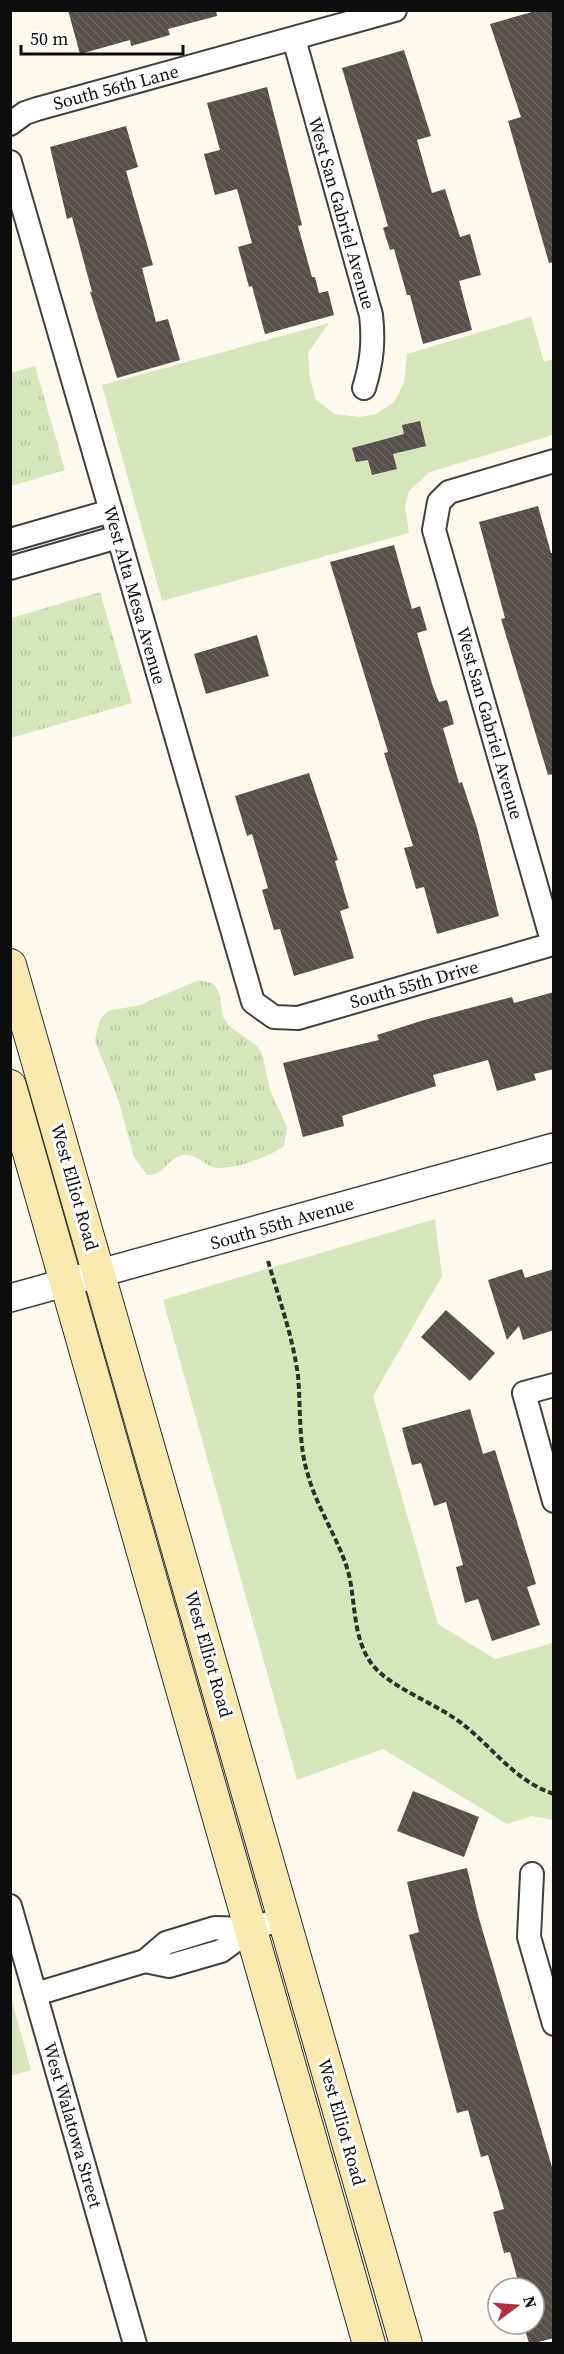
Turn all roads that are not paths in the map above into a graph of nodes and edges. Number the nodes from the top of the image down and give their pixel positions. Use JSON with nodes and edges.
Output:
{"nodes":[{"id":1,"x":395,"y":10,"type":"edge"},
{"id":2,"x":294,"y":39,"type":"junction"},
{"id":3,"x":11,"y":123,"type":"edge"},
{"id":4,"x":10,"y":162,"type":"edge"},
{"id":5,"x":364,"y":388,"type":"dead end"},
{"id":6,"x":554,"y":461,"type":"edge"},
{"id":7,"x":111,"y":511,"type":"junction"},
{"id":8,"x":118,"y":537,"type":"junction"},
{"id":9,"x":10,"y":540,"type":"edge"},
{"id":10,"x":10,"y":568,"type":"edge"},
{"id":11,"x":554,"y":944,"type":"edge"},
{"id":12,"x":10,"y":965,"type":"edge"},
{"id":13,"x":274,"y":1017,"type":"joint"},
{"id":14,"x":10,"y":1086,"type":"edge"},
{"id":15,"x":554,"y":1147,"type":"edge"},
{"id":16,"x":100,"y":1273,"type":"junction"},
{"id":17,"x":66,"y":1282,"type":"junction"},
{"id":18,"x":10,"y":1298,"type":"edge"},
{"id":19,"x":554,"y":1385,"type":"edge"},
{"id":20,"x":554,"y":1501,"type":"edge"},
{"id":21,"x":532,"y":1874,"type":"dead end"},
{"id":22,"x":10,"y":1906,"type":"edge"},
{"id":23,"x":284,"y":1918,"type":"junction"},
{"id":24,"x":251,"y":1929,"type":"junction"},
{"id":25,"x":36,"y":1994,"type":"junction"},
{"id":26,"x":554,"y":2024,"type":"edge"},
{"id":27,"x":135,"y":2343,"type":"edge"},
{"id":28,"x":369,"y":2343,"type":"edge"},
{"id":29,"x":406,"y":2343,"type":"edge"}],
"edges":[{"from":1,"to":2,"type":"street","name":"South 56th Lane"},
{"from":2,"to":3,"type":"street","name":"South 56th Lane"},
{"from":2,"to":5,"type":"street","name":"West San Gabriel Avenue"},
{"from":4,"to":7,"type":"street","name":"West Alta Mesa Avenue"},
{"from":6,"to":11,"type":"street","name":"West San Gabriel Avenue"},
{"from":7,"to":8,"type":"street","name":"West Alta Mesa Avenue"},
{"from":7,"to":9,"type":"street"},
{"from":8,"to":10,"type":"street"},
{"from":8,"to":13,"type":"street","name":"West Alta Mesa Avenue"},
{"from":11,"to":13,"type":"street","name":"South 55th Drive"},
{"from":12,"to":16,"type":"main road","name":"West Elliot Road"},
{"from":14,"to":17,"type":"main road","name":"West Elliot Road"},
{"from":15,"to":16,"type":"street","name":"South 55th Avenue"},
{"from":16,"to":17,"type":"street","name":"South 55th Avenue"},
{"from":16,"to":23,"type":"main road","name":"West Elliot Road"},
{"from":17,"to":18,"type":"street","name":"South 55th Avenue"},
{"from":17,"to":24,"type":"main road","name":"West Elliot Road"},
{"from":19,"to":20,"type":"street"},
{"from":21,"to":26,"type":"street"},
{"from":22,"to":25,"type":"street","name":"West Walatowa Street"},
{"from":23,"to":24,"type":"street"},
{"from":23,"to":29,"type":"main road","name":"West Elliot Road"},
{"from":24,"to":25,"type":"street"},
{"from":24,"to":28,"type":"main road","name":"West Elliot Road"},
{"from":25,"to":27,"type":"street","name":"West Walatowa Street"}]}
